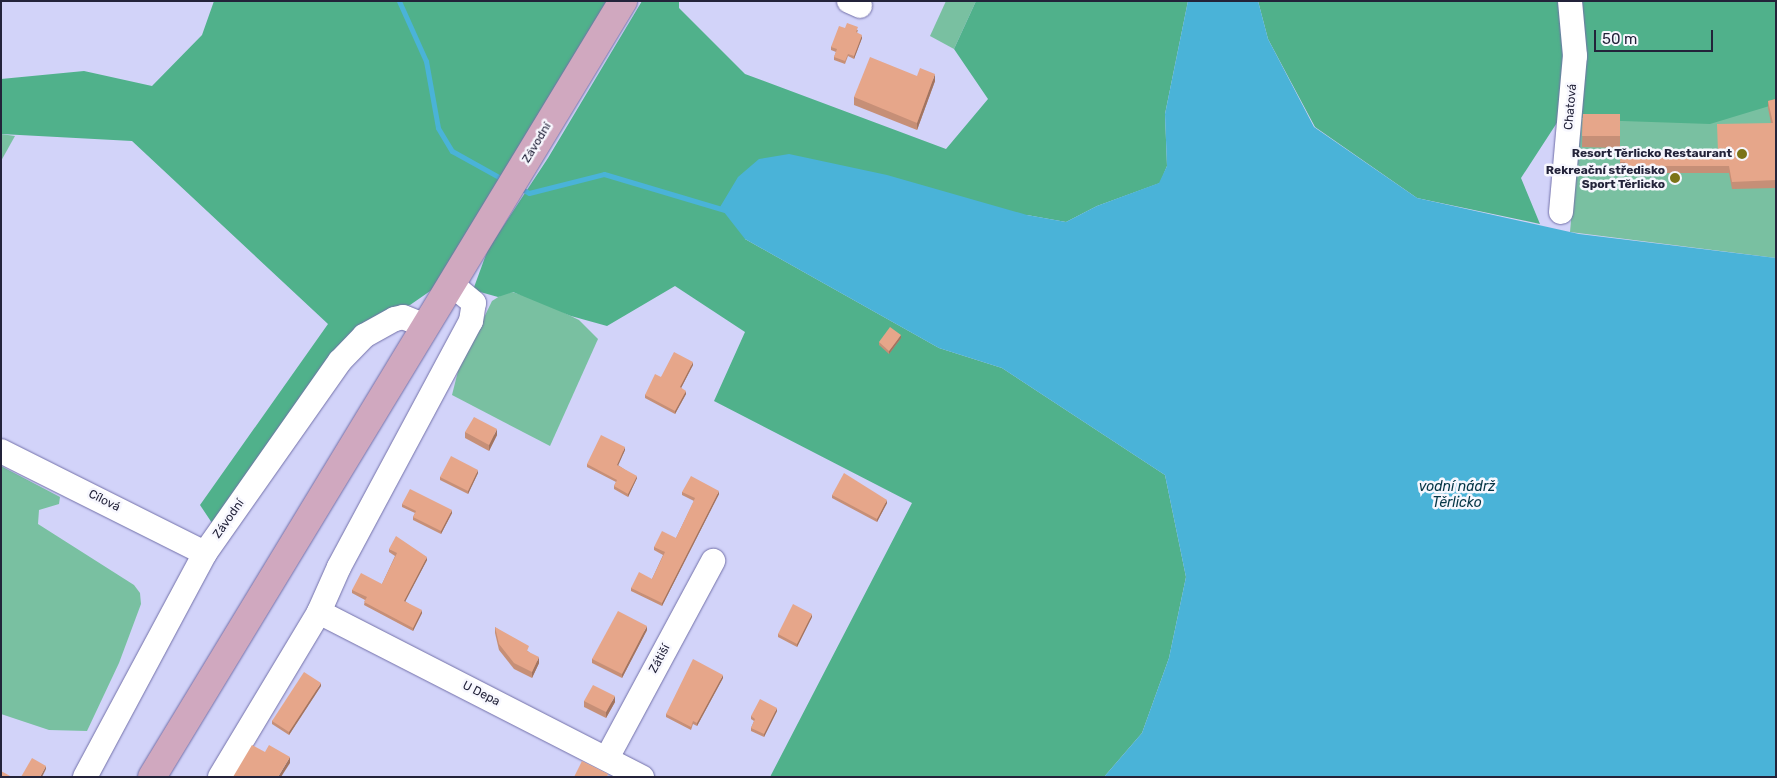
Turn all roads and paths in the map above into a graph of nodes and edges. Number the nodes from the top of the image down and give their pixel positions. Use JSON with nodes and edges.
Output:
{"nodes":[{"id":1,"x":623,"y":1,"type":"edge"},
{"id":2,"x":1570,"y":1,"type":"edge"},
{"id":3,"x":1561,"y":212,"type":"dead end"},
{"id":4,"x":451,"y":284,"type":"junction"},
{"id":5,"x":426,"y":326,"type":"junction"},
{"id":6,"x":1,"y":451,"type":"edge"},
{"id":7,"x":205,"y":553,"type":"junction"},
{"id":8,"x":713,"y":561,"type":"dead end"},
{"id":9,"x":319,"y":612,"type":"junction"},
{"id":10,"x":607,"y":758,"type":"junction"},
{"id":11,"x":85,"y":777,"type":"edge"},
{"id":12,"x":152,"y":777,"type":"edge"},
{"id":13,"x":220,"y":777,"type":"edge"},
{"id":14,"x":642,"y":777,"type":"edge"}],
"edges":[{"from":1,"to":4,"type":"main road","name":"Závodní"},
{"from":2,"to":3,"type":"street","name":"Chatová"},
{"from":4,"to":5,"type":"main road","name":"Závodní"},
{"from":4,"to":9,"type":"street"},
{"from":5,"to":7,"type":"street","name":"Závodní"},
{"from":5,"to":12,"type":"main road","name":"Závodní"},
{"from":6,"to":7,"type":"street","name":"Cílová"},
{"from":7,"to":11,"type":"street","name":"Závodní"},
{"from":8,"to":10,"type":"street","name":"Zátiší"},
{"from":9,"to":10,"type":"street","name":"U Depa"},
{"from":9,"to":13,"type":"street"},
{"from":10,"to":14,"type":"street","name":"U Depa"}]}
